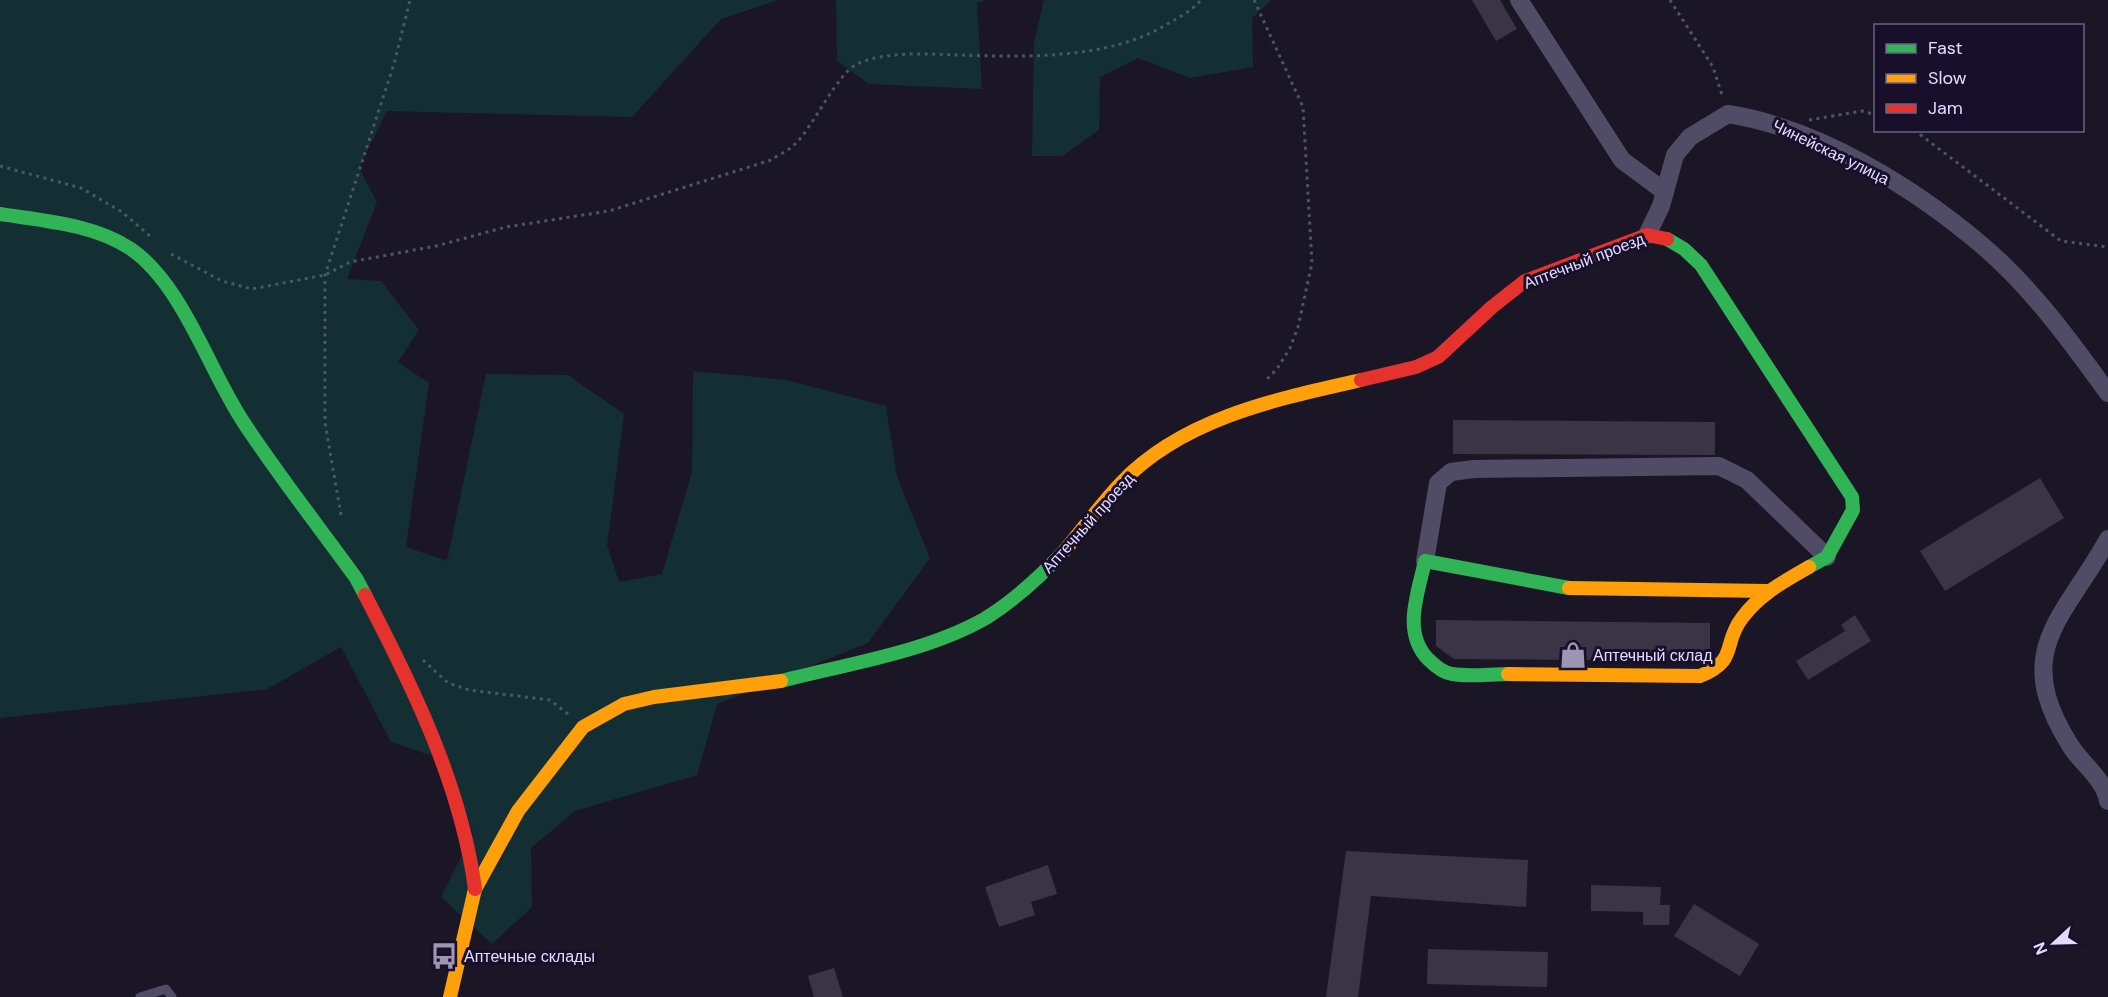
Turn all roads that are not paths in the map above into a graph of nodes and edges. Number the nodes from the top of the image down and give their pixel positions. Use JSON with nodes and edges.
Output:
{"nodes":[{"id":1,"x":1519,"y":0,"type":"edge"},
{"id":2,"x":1665,"y":192,"type":"junction"},
{"id":3,"x":0,"y":214,"type":"edge"},
{"id":4,"x":1647,"y":235,"type":"junction"},
{"id":5,"x":2108,"y":393,"type":"edge"},
{"id":6,"x":2108,"y":539,"type":"edge"},
{"id":7,"x":1827,"y":557,"type":"junction"},
{"id":8,"x":1425,"y":561,"type":"junction"},
{"id":9,"x":1767,"y":591,"type":"junction"},
{"id":10,"x":2108,"y":801,"type":"edge"},
{"id":11,"x":475,"y":889,"type":"junction"},
{"id":12,"x":141,"y":997,"type":"edge"},
{"id":13,"x":172,"y":997,"type":"edge"},
{"id":14,"x":450,"y":997,"type":"edge"}],
"edges":[{"from":1,"to":2,"type":"street"},
{"from":2,"to":4,"type":"street"},
{"from":2,"to":5,"type":"street","name":"Чинейская улица"},
{"from":3,"to":11,"type":"street"},
{"from":4,"to":7,"type":"street","name":"Аптечный проезд"},
{"from":4,"to":11,"type":"street","name":"Аптечный проезд"},
{"from":6,"to":10,"type":"street"},
{"from":7,"to":8,"type":"street"},
{"from":7,"to":9,"type":"street"},
{"from":8,"to":9,"type":"street"},
{"from":8,"to":9,"type":"street"},
{"from":11,"to":14,"type":"street","name":"Аптечный проезд"},
{"from":12,"to":13,"type":"lane"}]}
